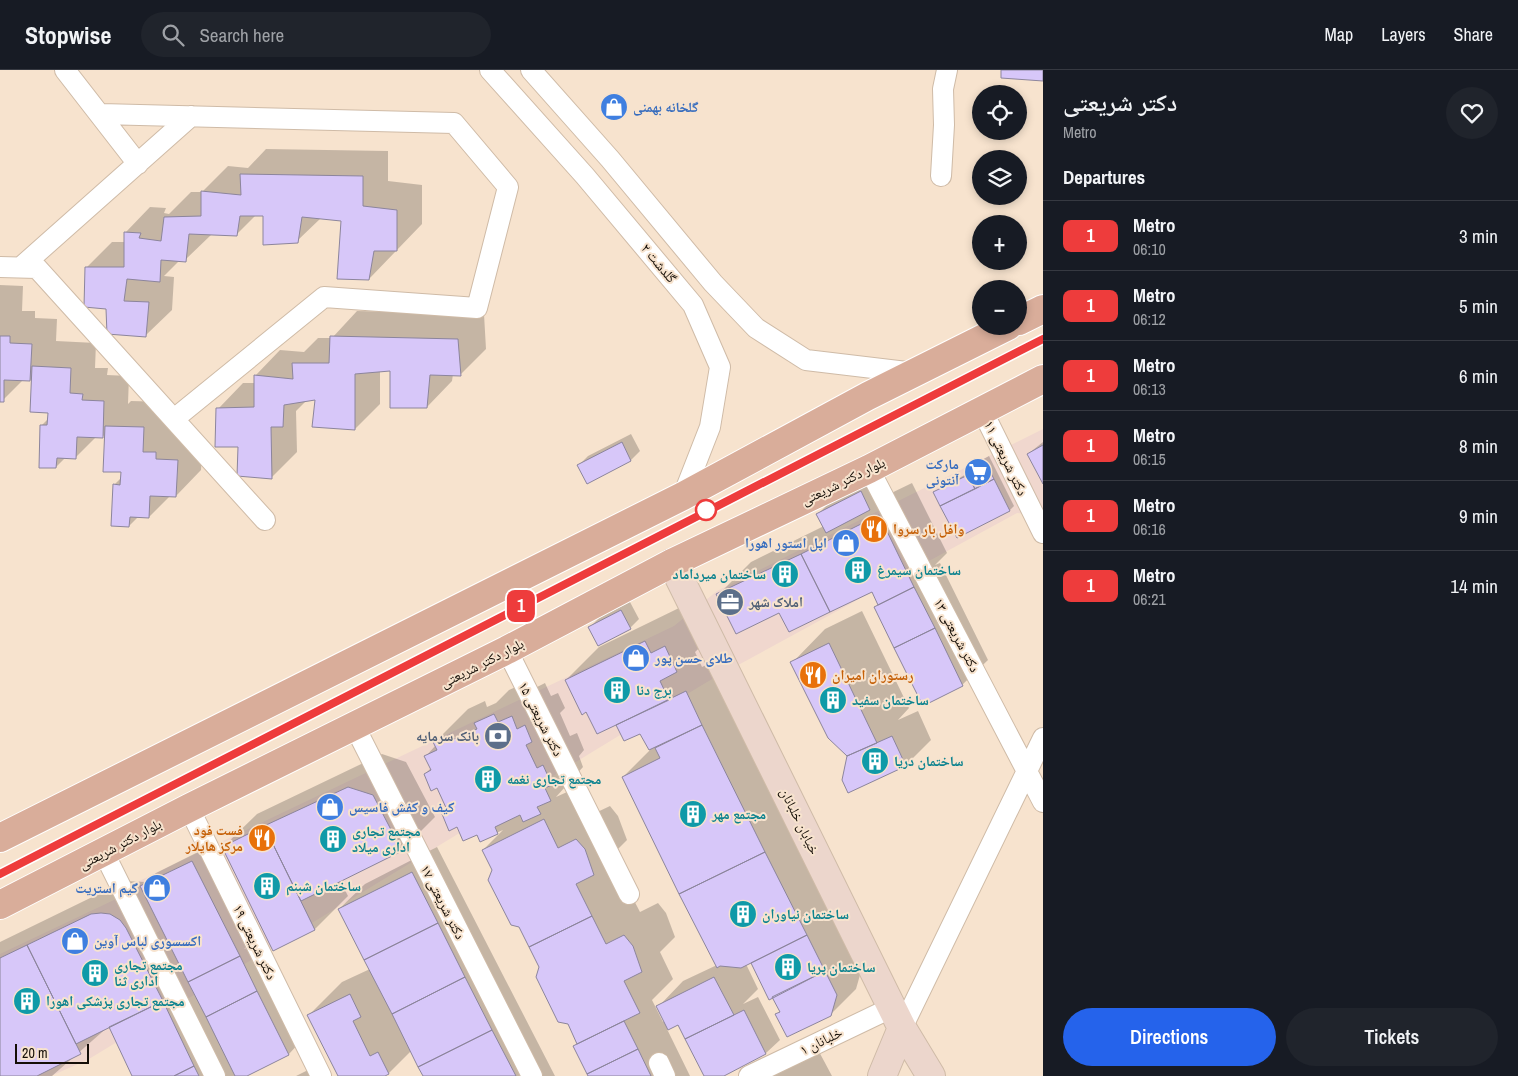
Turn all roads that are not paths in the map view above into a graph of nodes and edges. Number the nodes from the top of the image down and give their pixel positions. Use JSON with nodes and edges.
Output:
{"nodes":[{"id":1,"x":65,"y":70,"type":"edge"},
{"id":2,"x":490,"y":70,"type":"edge"},
{"id":3,"x":531,"y":70,"type":"edge"},
{"id":4,"x":947,"y":70,"type":"edge"},
{"id":5,"x":101,"y":114,"type":"junction"},
{"id":6,"x":192,"y":116,"type":"junction"},
{"id":7,"x":138,"y":164,"type":"junction"},
{"id":8,"x":942,"y":176,"type":"dead end"},
{"id":9,"x":0,"y":266,"type":"edge"},
{"id":10,"x":21,"y":268,"type":"junction"},
{"id":11,"x":1043,"y":309,"type":"edge"},
{"id":12,"x":1027,"y":317,"type":"edge"},
{"id":13,"x":990,"y":335,"type":"edge"},
{"id":14,"x":915,"y":373,"type":"junction"},
{"id":15,"x":1043,"y":379,"type":"edge"},
{"id":16,"x":982,"y":410,"type":"junction"},
{"id":17,"x":174,"y":419,"type":"junction"},
{"id":18,"x":869,"y":469,"type":"junction"},
{"id":19,"x":684,"y":496,"type":"junction"},
{"id":20,"x":265,"y":520,"type":"dead end"},
{"id":21,"x":1043,"y":533,"type":"edge"},
{"id":22,"x":672,"y":563,"type":"junction"},
{"id":23,"x":507,"y":650,"type":"junction"},
{"id":24,"x":355,"y":727,"type":"junction"},
{"id":25,"x":1043,"y":738,"type":"edge"},
{"id":26,"x":1027,"y":768,"type":"junction"},
{"id":27,"x":1043,"y":802,"type":"edge"},
{"id":28,"x":189,"y":808,"type":"junction"},
{"id":29,"x":0,"y":838,"type":"edge"},
{"id":30,"x":104,"y":854,"type":"junction"},
{"id":31,"x":629,"y":894,"type":"dead end"},
{"id":32,"x":0,"y":905,"type":"edge"},
{"id":33,"x":897,"y":1018,"type":"junction"},
{"id":34,"x":215,"y":1076,"type":"edge"},
{"id":35,"x":321,"y":1076,"type":"edge"},
{"id":36,"x":532,"y":1076,"type":"edge"},
{"id":37,"x":749,"y":1076,"type":"edge"},
{"id":38,"x":882,"y":1076,"type":"edge"},
{"id":39,"x":931,"y":1076,"type":"edge"}],
"edges":[{"from":1,"to":5,"type":"street"},
{"from":2,"to":19,"type":"street","name":"گلدشت ۲"},
{"from":3,"to":14,"type":"street","name":"گلدشت ۲"},
{"from":4,"to":8,"type":"street"},
{"from":5,"to":6,"type":"street"},
{"from":5,"to":7,"type":"street"},
{"from":6,"to":7,"type":"street"},
{"from":6,"to":17,"type":"street"},
{"from":7,"to":10,"type":"street"},
{"from":9,"to":10,"type":"street"},
{"from":10,"to":17,"type":"street"},
{"from":11,"to":12,"type":"main road"},
{"from":13,"to":14,"type":"main road"},
{"from":14,"to":19,"type":"main road"},
{"from":15,"to":16,"type":"main road","name":"بلوار دکتر شریعتی"},
{"from":16,"to":18,"type":"main road","name":"بلوار دکتر شریعتی"},
{"from":16,"to":21,"type":"street","name":"۱۱ دکتر شریعتی"},
{"from":17,"to":20,"type":"street"},
{"from":18,"to":22,"type":"main road","name":"بلوار دکتر شریعتی"},
{"from":18,"to":26,"type":"street","name":"۱۳ دکتر شریعتی"},
{"from":19,"to":29,"type":"main road"},
{"from":22,"to":23,"type":"main road","name":"بلوار دکتر شریعتی"},
{"from":22,"to":33,"type":"street","name":"خیابان خلبانان"},
{"from":23,"to":24,"type":"main road","name":"بلوار دکتر شریعتی"},
{"from":23,"to":31,"type":"street","name":"۱۵ دکتر شریعتی"},
{"from":24,"to":28,"type":"main road","name":"بلوار دکتر شریعتی"},
{"from":24,"to":36,"type":"street","name":"۱۷ دکتر شریعتی"},
{"from":25,"to":26,"type":"street"},
{"from":26,"to":27,"type":"street","name":"۱۳ دکتر شریعتی"},
{"from":26,"to":33,"type":"street"},
{"from":28,"to":30,"type":"main road","name":"بلوار دکتر شریعتی"},
{"from":28,"to":35,"type":"street","name":"۱۹ دکتر شریعتی"},
{"from":30,"to":32,"type":"main road","name":"بلوار دکتر شریعتی"},
{"from":30,"to":34,"type":"street"},
{"from":33,"to":37,"type":"street","name":"۱ خلبانان"},
{"from":33,"to":38,"type":"street"},
{"from":33,"to":39,"type":"street","name":"خیابان خلبانان"}]}
